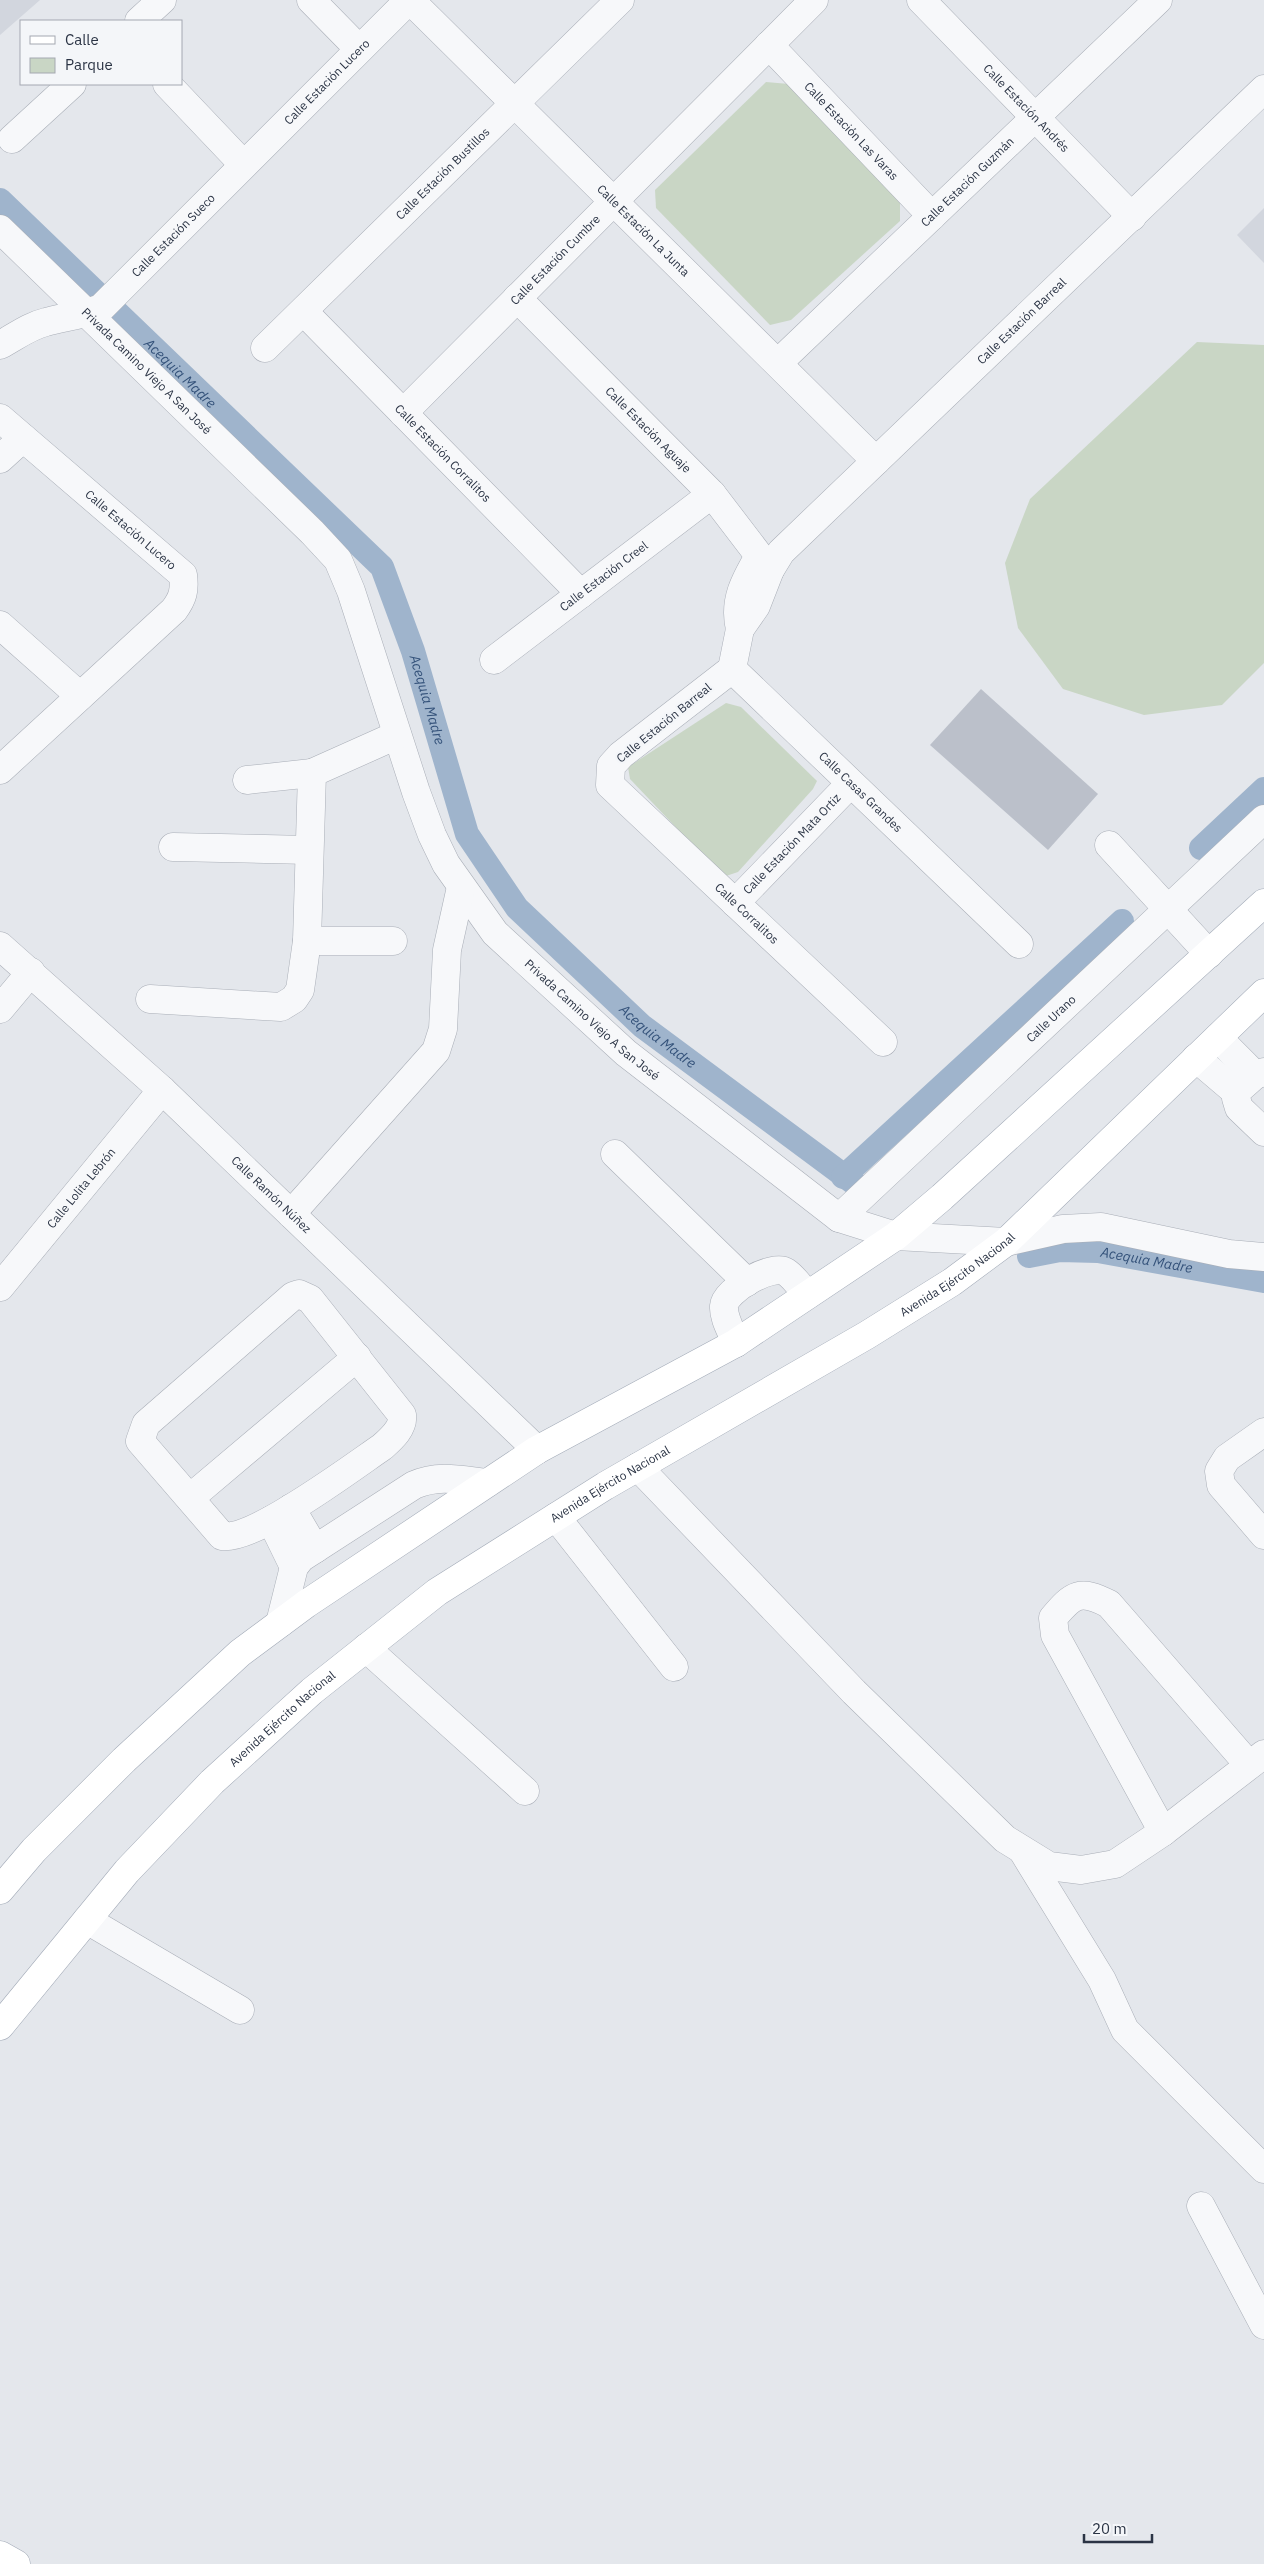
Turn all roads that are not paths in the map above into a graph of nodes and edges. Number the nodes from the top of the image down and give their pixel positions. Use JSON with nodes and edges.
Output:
{"nodes":[{"id":1,"x":162,"y":0,"type":"edge"},
{"id":2,"x":311,"y":0,"type":"edge"},
{"id":3,"x":410,"y":0,"type":"edge"},
{"id":4,"x":620,"y":0,"type":"edge"},
{"id":5,"x":814,"y":0,"type":"edge"},
{"id":6,"x":921,"y":0,"type":"edge"},
{"id":7,"x":1144,"y":5,"type":"edge"},
{"id":8,"x":140,"y":20,"type":"edge"},
{"id":9,"x":769,"y":45,"type":"junction"},
{"id":10,"x":359,"y":49,"type":"junction"},
{"id":11,"x":71,"y":85,"type":"edge"},
{"id":12,"x":168,"y":85,"type":"edge"},
{"id":13,"x":1264,"y":90,"type":"edge"},
{"id":14,"x":515,"y":104,"type":"junction"},
{"id":15,"x":1035,"y":118,"type":"junction"},
{"id":16,"x":12,"y":139,"type":"dead end"},
{"id":17,"x":243,"y":164,"type":"junction"},
{"id":18,"x":614,"y":201,"type":"junction"},
{"id":19,"x":932,"y":216,"type":"junction"},
{"id":20,"x":1132,"y":217,"type":"junction"},
{"id":21,"x":0,"y":229,"type":"edge"},
{"id":22,"x":517,"y":298,"type":"junction"},
{"id":23,"x":102,"y":305,"type":"junction"},
{"id":24,"x":304,"y":312,"type":"junction"},
{"id":25,"x":0,"y":346,"type":"edge"},
{"id":26,"x":265,"y":348,"type":"dead end"},
{"id":27,"x":778,"y":363,"type":"junction"},
{"id":28,"x":402,"y":412,"type":"junction"},
{"id":29,"x":0,"y":418,"type":"edge"},
{"id":30,"x":23,"y":438,"type":"junction"},
{"id":31,"x":0,"y":459,"type":"edge"},
{"id":32,"x":876,"y":460,"type":"junction"},
{"id":33,"x":712,"y":494,"type":"junction"},
{"id":34,"x":770,"y":559,"type":"junction"},
{"id":35,"x":581,"y":594,"type":"junction"},
{"id":36,"x":0,"y":625,"type":"edge"},
{"id":37,"x":494,"y":660,"type":"dead end"},
{"id":38,"x":732,"y":669,"type":"junction"},
{"id":39,"x":80,"y":696,"type":"junction"},
{"id":40,"x":397,"y":735,"type":"junction"},
{"id":41,"x":0,"y":770,"type":"edge"},
{"id":42,"x":312,"y":773,"type":"junction"},
{"id":43,"x":247,"y":780,"type":"dead end"},
{"id":44,"x":850,"y":784,"type":"junction"},
{"id":45,"x":610,"y":785,"type":"joint"},
{"id":46,"x":1264,"y":819,"type":"edge"},
{"id":47,"x":1109,"y":844,"type":"dead end"},
{"id":48,"x":172,"y":847,"type":"dead end"},
{"id":49,"x":309,"y":850,"type":"junction"},
{"id":50,"x":461,"y":887,"type":"junction"},
{"id":51,"x":735,"y":903,"type":"junction"},
{"id":52,"x":1264,"y":903,"type":"edge"},
{"id":53,"x":1168,"y":908,"type":"junction"},
{"id":54,"x":307,"y":941,"type":"junction"},
{"id":55,"x":393,"y":941,"type":"dead end"},
{"id":56,"x":1019,"y":944,"type":"dead end"},
{"id":57,"x":0,"y":946,"type":"edge"},
{"id":58,"x":1209,"y":954,"type":"junction"},
{"id":59,"x":31,"y":972,"type":"junction"},
{"id":60,"x":1264,"y":993,"type":"edge"},
{"id":61,"x":150,"y":999,"type":"dead end"},
{"id":62,"x":0,"y":1009,"type":"edge"},
{"id":63,"x":1218,"y":1038,"type":"junction"},
{"id":64,"x":884,"y":1042,"type":"dead end"},
{"id":65,"x":1196,"y":1058,"type":"junction"},
{"id":66,"x":1252,"y":1080,"type":"edge"},
{"id":67,"x":162,"y":1090,"type":"junction"},
{"id":68,"x":1264,"y":1132,"type":"edge"},
{"id":69,"x":615,"y":1154,"type":"dead end"},
{"id":70,"x":291,"y":1214,"type":"junction"},
{"id":71,"x":839,"y":1218,"type":"junction"},
{"id":72,"x":896,"y":1236,"type":"junction"},
{"id":73,"x":1006,"y":1242,"type":"junction"},
{"id":74,"x":1264,"y":1257,"type":"edge"},
{"id":75,"x":748,"y":1282,"type":"junction"},
{"id":76,"x":0,"y":1287,"type":"edge"},
{"id":77,"x":807,"y":1295,"type":"junction"},
{"id":78,"x":736,"y":1343,"type":"junction"},
{"id":79,"x":357,"y":1357,"type":"junction"},
{"id":80,"x":1264,"y":1432,"type":"edge"},
{"id":81,"x":537,"y":1450,"type":"junction"},
{"id":82,"x":638,"y":1468,"type":"junction"},
{"id":83,"x":487,"y":1483,"type":"junction"},
{"id":84,"x":190,"y":1498,"type":"junction"},
{"id":85,"x":281,"y":1514,"type":"junction"},
{"id":86,"x":556,"y":1517,"type":"junction"},
{"id":87,"x":1264,"y":1535,"type":"edge"},
{"id":88,"x":315,"y":1549,"type":"junction"},
{"id":89,"x":294,"y":1567,"type":"junction"},
{"id":90,"x":280,"y":1623,"type":"junction"},
{"id":91,"x":366,"y":1648,"type":"junction"},
{"id":92,"x":674,"y":1666,"type":"dead end"},
{"id":93,"x":1257,"y":1760,"type":"edge"},
{"id":94,"x":525,"y":1791,"type":"dead end"},
{"id":95,"x":1162,"y":1832,"type":"junction"},
{"id":96,"x":1022,"y":1849,"type":"junction"},
{"id":97,"x":0,"y":1890,"type":"edge"},
{"id":98,"x":87,"y":1920,"type":"junction"},
{"id":99,"x":240,"y":2010,"type":"dead end"},
{"id":100,"x":0,"y":2026,"type":"edge"},
{"id":101,"x":1264,"y":2169,"type":"edge"},
{"id":102,"x":1201,"y":2206,"type":"dead end"},
{"id":103,"x":1264,"y":2325,"type":"edge"},
{"id":104,"x":0,"y":2555,"type":"edge"},
{"id":105,"x":16,"y":2564,"type":"edge"}],
"edges":[{"from":1,"to":8,"type":"street"},
{"from":2,"to":10,"type":"street"},
{"from":3,"to":10,"type":"street","name":"Calle Estación Lucero"},
{"from":3,"to":14,"type":"street","name":"Calle Estación La Junta"},
{"from":4,"to":14,"type":"street","name":"Calle Estación Bustillos"},
{"from":5,"to":9,"type":"street","name":"Calle Estación Cumbre"},
{"from":6,"to":15,"type":"street","name":"Calle Estación Andrés"},
{"from":7,"to":15,"type":"street","name":"Calle Estación Guzmán"},
{"from":9,"to":18,"type":"street","name":"Calle Estación Cumbre"},
{"from":9,"to":19,"type":"street","name":"Calle Estación Las Varas"},
{"from":10,"to":17,"type":"street","name":"Calle Estación Lucero"},
{"from":11,"to":16,"type":"street"},
{"from":12,"to":17,"type":"street"},
{"from":13,"to":20,"type":"street","name":"Calle Estación Barreal"},
{"from":14,"to":18,"type":"street","name":"Calle Estación La Junta"},
{"from":14,"to":24,"type":"street","name":"Calle Estación Bustillos"},
{"from":15,"to":19,"type":"street","name":"Calle Estación Guzmán"},
{"from":15,"to":20,"type":"street","name":"Calle Estación Andrés"},
{"from":17,"to":23,"type":"street","name":"Calle Estación Sueco"},
{"from":18,"to":22,"type":"street","name":"Calle Estación Cumbre"},
{"from":18,"to":27,"type":"street","name":"Calle Estación La Junta"},
{"from":19,"to":27,"type":"street","name":"Calle Estación Guzmán"},
{"from":20,"to":32,"type":"street","name":"Calle Estación Barreal"},
{"from":21,"to":23,"type":"street","name":"Privada Camino Viejo A San José"},
{"from":22,"to":28,"type":"street","name":"Calle Estación Cumbre"},
{"from":22,"to":33,"type":"street","name":"Calle Estación Aguaje"},
{"from":23,"to":25,"type":"street"},
{"from":23,"to":40,"type":"street","name":"Privada Camino Viejo A San José"},
{"from":24,"to":26,"type":"street","name":"Calle Estación Bustillos"},
{"from":24,"to":28,"type":"street","name":"Calle Estación Corralitos"},
{"from":27,"to":32,"type":"street","name":"Calle Estación La Junta"},
{"from":28,"to":35,"type":"street","name":"Calle Estación Corralitos"},
{"from":29,"to":30,"type":"street","name":"Calle Estación Lucero"},
{"from":30,"to":31,"type":"street"},
{"from":30,"to":39,"type":"street","name":"Calle Estación Lucero"},
{"from":32,"to":34,"type":"street","name":"Calle Estación Barreal"},
{"from":33,"to":34,"type":"street","name":"Calle Estación Aguaje"},
{"from":33,"to":35,"type":"street","name":"Calle Estación Creel"},
{"from":34,"to":38,"type":"street"},
{"from":35,"to":37,"type":"street","name":"Calle Estación Creel"},
{"from":36,"to":39,"type":"street"},
{"from":38,"to":44,"type":"street","name":"Calle Casas Grandes"},
{"from":38,"to":45,"type":"street","name":"Calle Estación Barreal"},
{"from":39,"to":41,"type":"street","name":"Calle Estación Lucero"},
{"from":40,"to":42,"type":"street"},
{"from":40,"to":50,"type":"street","name":"Privada Camino Viejo A San José"},
{"from":42,"to":43,"type":"street"},
{"from":42,"to":49,"type":"street"},
{"from":44,"to":51,"type":"street","name":"Calle Estación Mata Ortiz"},
{"from":44,"to":56,"type":"street","name":"Calle Casas Grandes"},
{"from":45,"to":51,"type":"street","name":"Calle Corralitos"},
{"from":46,"to":53,"type":"street","name":"Calle Urano"},
{"from":47,"to":53,"type":"street"},
{"from":48,"to":49,"type":"street"},
{"from":49,"to":54,"type":"street"},
{"from":50,"to":70,"type":"street"},
{"from":50,"to":71,"type":"street","name":"Privada Camino Viejo A San José"},
{"from":51,"to":64,"type":"street","name":"Calle Corralitos"},
{"from":52,"to":58,"type":"main road"},
{"from":53,"to":58,"type":"street"},
{"from":53,"to":71,"type":"street","name":"Calle Urano"},
{"from":54,"to":55,"type":"street"},
{"from":54,"to":61,"type":"street"},
{"from":57,"to":59,"type":"street","name":"Calle Ramón Núñez"},
{"from":58,"to":72,"type":"main road"},
{"from":59,"to":62,"type":"street"},
{"from":59,"to":67,"type":"street","name":"Calle Ramón Núñez"},
{"from":60,"to":63,"type":"main road","name":"Avenida Ejército Nacional"},
{"from":63,"to":65,"type":"main road","name":"Avenida Ejército Nacional"},
{"from":63,"to":66,"type":"street"},
{"from":65,"to":66,"type":"street"},
{"from":65,"to":73,"type":"main road","name":"Avenida Ejército Nacional"},
{"from":66,"to":68,"type":"street"},
{"from":67,"to":70,"type":"street","name":"Calle Ramón Núñez"},
{"from":67,"to":76,"type":"street","name":"Calle Lolita Lebrón"},
{"from":69,"to":75,"type":"street"},
{"from":70,"to":81,"type":"street","name":"Calle Ramón Núñez"},
{"from":71,"to":72,"type":"street","name":"Privada Camino Viejo A San José"},
{"from":72,"to":73,"type":"street","name":"Privada Camino Viejo A San José"},
{"from":72,"to":77,"type":"main road"},
{"from":73,"to":74,"type":"street","name":"Privada Camino Viejo A San José"},
{"from":73,"to":82,"type":"main road","name":"Avenida Ejército Nacional"},
{"from":75,"to":77,"type":"street"},
{"from":75,"to":78,"type":"street"},
{"from":77,"to":78,"type":"main road"},
{"from":78,"to":81,"type":"main road"},
{"from":79,"to":84,"type":"street"},
{"from":79,"to":84,"type":"street"},
{"from":79,"to":85,"type":"street"},
{"from":80,"to":87,"type":"street"},
{"from":81,"to":83,"type":"main road"},
{"from":82,"to":86,"type":"main road","name":"Avenida Ejército Nacional"},
{"from":82,"to":96,"type":"street"},
{"from":83,"to":88,"type":"street"},
{"from":83,"to":90,"type":"main road"},
{"from":84,"to":85,"type":"street"},
{"from":85,"to":88,"type":"street"},
{"from":85,"to":89,"type":"street"},
{"from":86,"to":91,"type":"main road","name":"Avenida Ejército Nacional"},
{"from":86,"to":92,"type":"street"},
{"from":88,"to":89,"type":"street"},
{"from":89,"to":90,"type":"street"},
{"from":90,"to":97,"type":"main road"},
{"from":91,"to":94,"type":"street"},
{"from":91,"to":98,"type":"main road","name":"Avenida Ejército Nacional"},
{"from":93,"to":95,"type":"street"},
{"from":93,"to":95,"type":"street"},
{"from":95,"to":96,"type":"street"},
{"from":96,"to":101,"type":"street"},
{"from":98,"to":99,"type":"street"},
{"from":98,"to":100,"type":"main road","name":"Avenida Ejército Nacional"},
{"from":102,"to":103,"type":"street"},
{"from":104,"to":105,"type":"main road"}]}
